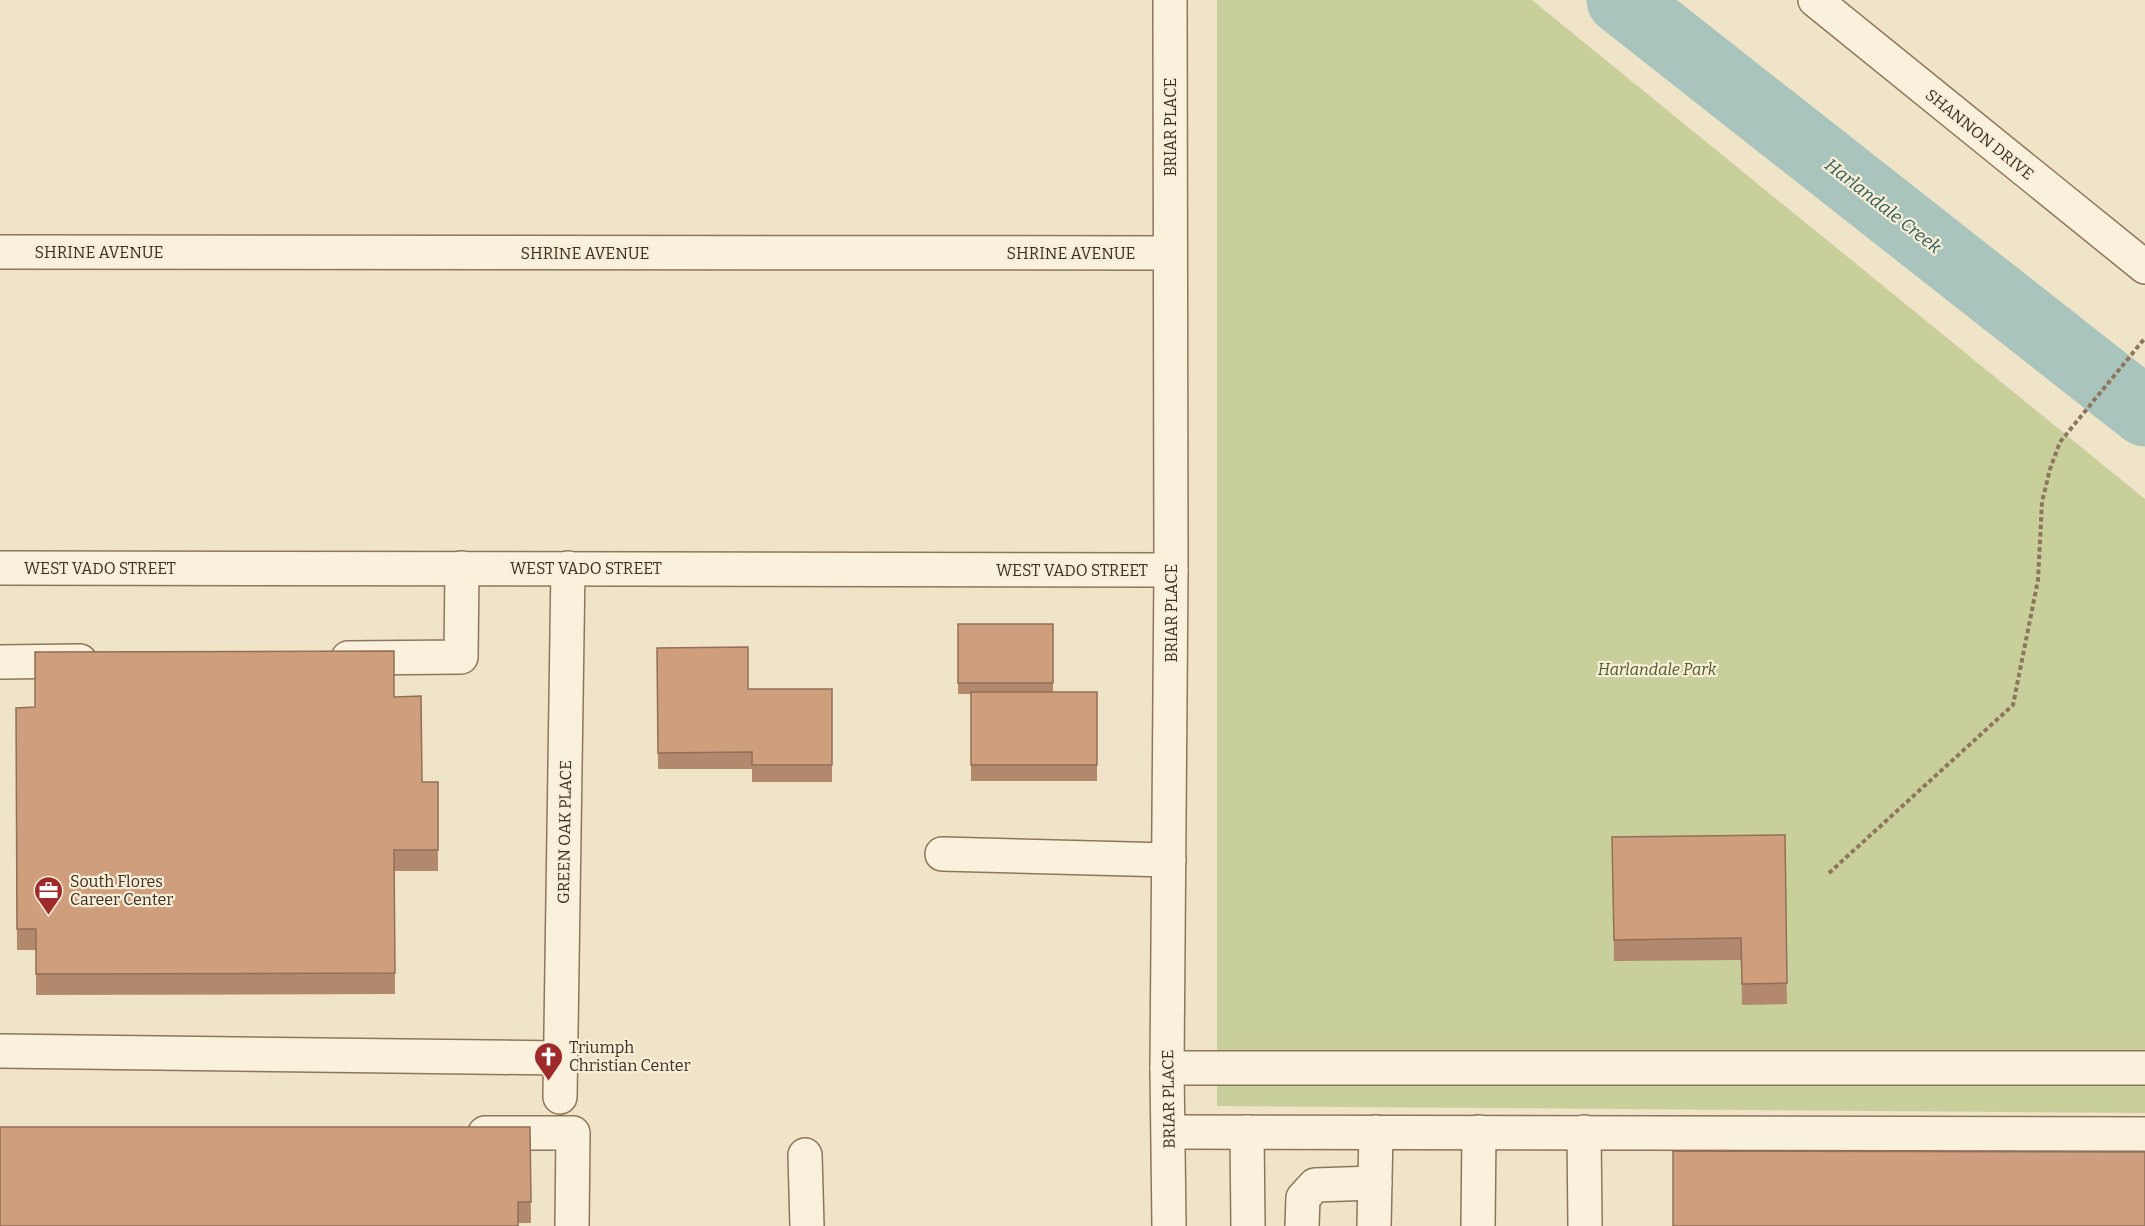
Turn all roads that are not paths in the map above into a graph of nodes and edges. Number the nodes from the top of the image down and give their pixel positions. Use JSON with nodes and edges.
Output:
{"nodes":[{"id":1,"x":1170,"y":0,"type":"edge"},
{"id":2,"x":1833,"y":4,"type":"edge"},
{"id":3,"x":0,"y":252,"type":"edge"},
{"id":4,"x":1170,"y":253,"type":"junction"},
{"id":5,"x":2143,"y":264,"type":"edge"},
{"id":6,"x":0,"y":568,"type":"edge"},
{"id":7,"x":462,"y":568,"type":"junction"},
{"id":8,"x":568,"y":568,"type":"junction"},
{"id":9,"x":1171,"y":570,"type":"junction"},
{"id":10,"x":320,"y":658,"type":"edge"},
{"id":11,"x":106,"y":661,"type":"edge"},
{"id":12,"x":0,"y":662,"type":"edge"},
{"id":13,"x":942,"y":854,"type":"dead end"},
{"id":14,"x":1169,"y":860,"type":"junction"},
{"id":15,"x":0,"y":1051,"type":"edge"},
{"id":16,"x":560,"y":1058,"type":"junction"},
{"id":17,"x":1167,"y":1068,"type":"junction"},
{"id":18,"x":2145,"y":1068,"type":"edge"},
{"id":19,"x":560,"y":1097,"type":"dead end"},
{"id":20,"x":1169,"y":1132,"type":"junction"},
{"id":21,"x":1247,"y":1132,"type":"junction"},
{"id":22,"x":1376,"y":1132,"type":"junction"},
{"id":23,"x":1479,"y":1132,"type":"junction"},
{"id":24,"x":1584,"y":1132,"type":"junction"},
{"id":25,"x":453,"y":1133,"type":"edge"},
{"id":26,"x":2145,"y":1134,"type":"edge"},
{"id":27,"x":806,"y":1155,"type":"dead end"},
{"id":28,"x":1375,"y":1183,"type":"junction"},
{"id":29,"x":572,"y":1226,"type":"edge"},
{"id":30,"x":807,"y":1226,"type":"edge"},
{"id":31,"x":1169,"y":1226,"type":"edge"},
{"id":32,"x":1248,"y":1226,"type":"edge"},
{"id":33,"x":1302,"y":1226,"type":"edge"},
{"id":34,"x":1374,"y":1226,"type":"edge"},
{"id":35,"x":1478,"y":1226,"type":"edge"},
{"id":36,"x":1585,"y":1226,"type":"edge"}],
"edges":[{"from":1,"to":4,"type":"street","name":"BRIAR PLACE"},
{"from":2,"to":5,"type":"street","name":"SHANNON DRIVE"},
{"from":3,"to":4,"type":"street","name":"SHRINE AVENUE"},
{"from":4,"to":9,"type":"street","name":"BRIAR PLACE"},
{"from":6,"to":7,"type":"street","name":"WEST VADO STREET"},
{"from":7,"to":8,"type":"street","name":"WEST VADO STREET"},
{"from":7,"to":10,"type":"street"},
{"from":8,"to":9,"type":"street","name":"WEST VADO STREET"},
{"from":8,"to":16,"type":"street","name":"GREEN OAK PLACE"},
{"from":9,"to":14,"type":"street","name":"BRIAR PLACE"},
{"from":11,"to":12,"type":"street"},
{"from":13,"to":14,"type":"street"},
{"from":14,"to":17,"type":"street","name":"BRIAR PLACE"},
{"from":15,"to":16,"type":"street"},
{"from":16,"to":19,"type":"street","name":"GREEN OAK PLACE"},
{"from":17,"to":18,"type":"street"},
{"from":17,"to":20,"type":"street","name":"BRIAR PLACE"},
{"from":20,"to":21,"type":"street"},
{"from":20,"to":31,"type":"street","name":"BRIAR PLACE"},
{"from":21,"to":22,"type":"street"},
{"from":21,"to":32,"type":"street"},
{"from":22,"to":23,"type":"street"},
{"from":22,"to":28,"type":"street"},
{"from":23,"to":24,"type":"street"},
{"from":23,"to":35,"type":"street"},
{"from":24,"to":26,"type":"street"},
{"from":24,"to":36,"type":"street"},
{"from":25,"to":29,"type":"street"},
{"from":27,"to":30,"type":"street"},
{"from":28,"to":33,"type":"street"},
{"from":28,"to":34,"type":"street"}]}
